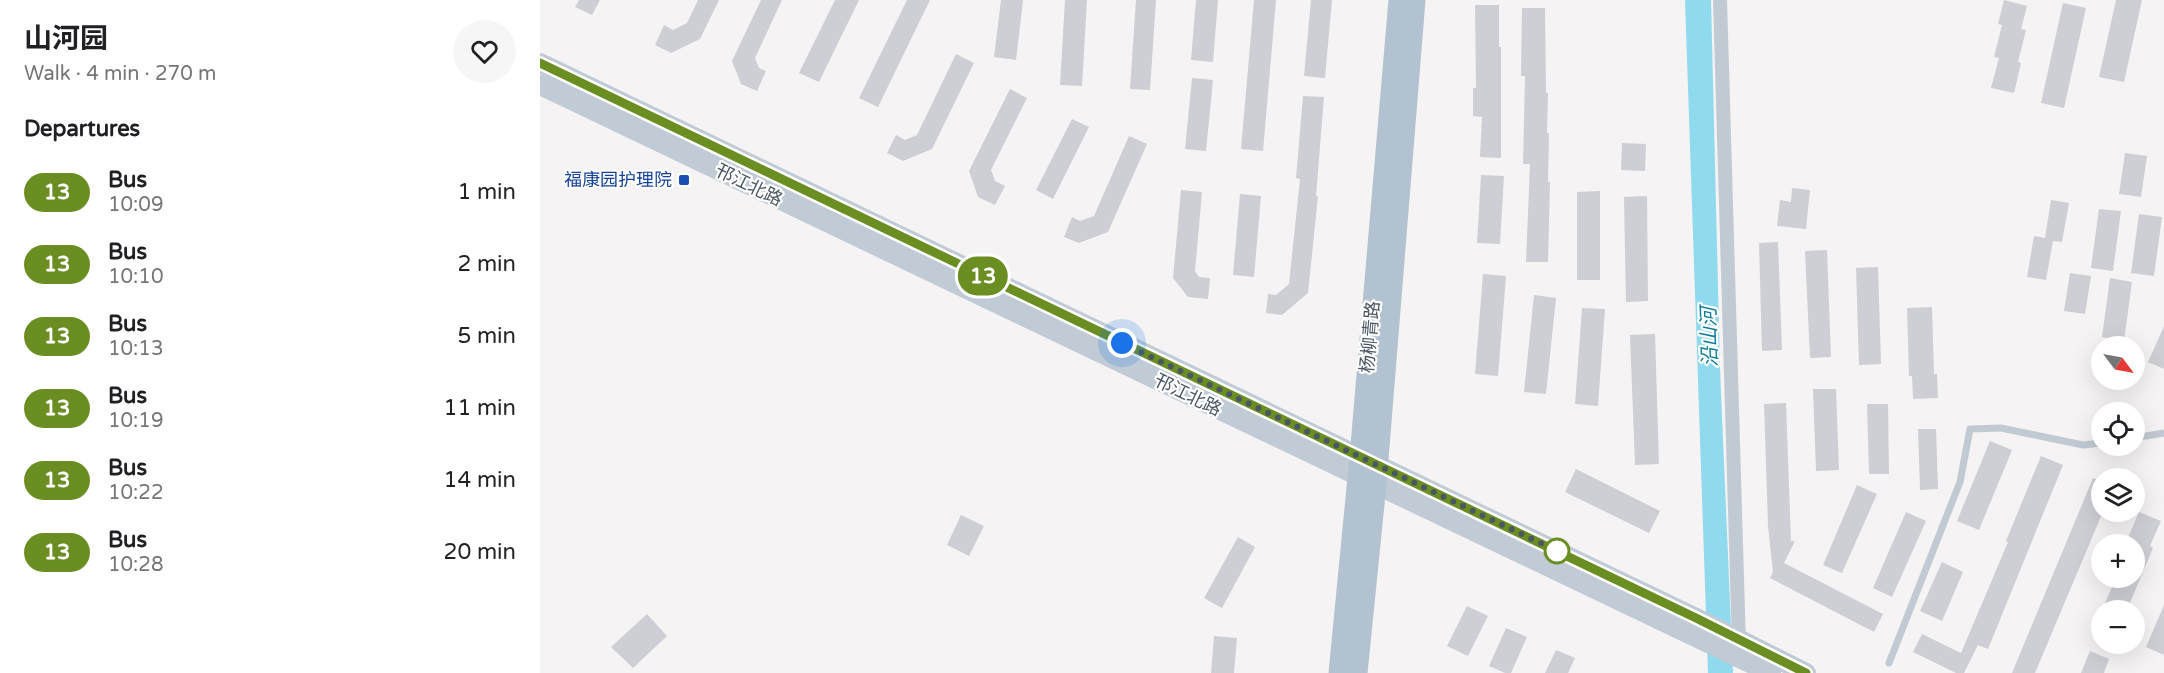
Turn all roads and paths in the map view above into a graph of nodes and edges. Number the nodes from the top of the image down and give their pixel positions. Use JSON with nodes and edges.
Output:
{"nodes":[{"id":1,"x":1399,"y":0,"type":"edge"},
{"id":2,"x":1415,"y":0,"type":"edge"},
{"id":3,"x":1720,"y":0,"type":"edge"},
{"id":4,"x":540,"y":63,"type":"edge"},
{"id":5,"x":540,"y":85,"type":"edge"},
{"id":6,"x":2164,"y":433,"type":"edge"},
{"id":7,"x":2145,"y":436,"type":"edge"},
{"id":8,"x":2091,"y":444,"type":"edge"},
{"id":9,"x":1368,"y":471,"type":"junction"},
{"id":10,"x":1747,"y":655,"type":"junction"},
{"id":11,"x":1889,"y":663,"type":"dead end"},
{"id":12,"x":1338,"y":673,"type":"edge"},
{"id":13,"x":1357,"y":673,"type":"edge"},
{"id":14,"x":1771,"y":673,"type":"edge"},
{"id":15,"x":1806,"y":673,"type":"edge"}],
"edges":[{"from":1,"to":9,"type":"main road","name":"杨柳青路"},
{"from":2,"to":9,"type":"main road","name":"杨柳青路"},
{"from":3,"to":10,"type":"street"},
{"from":4,"to":9,"type":"main road","name":"邗江北路"},
{"from":5,"to":9,"type":"main road","name":"邗江北路"},
{"from":6,"to":7,"type":"lane"},
{"from":8,"to":11,"type":"lane"},
{"from":9,"to":10,"type":"main road","name":"邗江北路","bridge":true},
{"from":9,"to":12,"type":"main road","name":"杨柳青路"},
{"from":9,"to":13,"type":"main road","name":"杨柳青路"},
{"from":10,"to":14,"type":"main road","name":"邗江北路"},
{"from":10,"to":15,"type":"main road","name":"邗江北路"}]}
